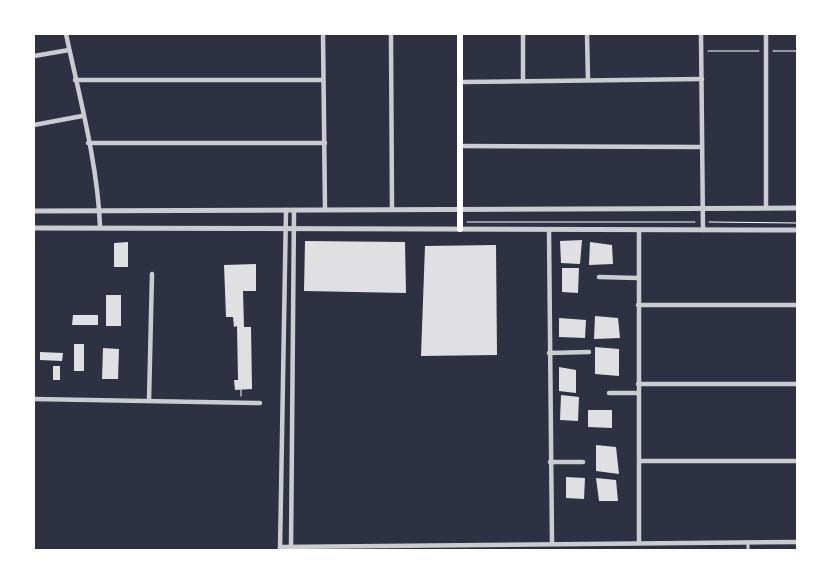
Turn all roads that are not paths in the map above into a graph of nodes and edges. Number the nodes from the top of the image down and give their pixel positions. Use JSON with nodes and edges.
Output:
{"nodes":[{"id":1,"x":66,"y":34,"type":"edge"},
{"id":2,"x":323,"y":34,"type":"edge"},
{"id":3,"x":391,"y":34,"type":"edge"},
{"id":4,"x":460,"y":34,"type":"edge"},
{"id":5,"x":523,"y":34,"type":"edge"},
{"id":6,"x":588,"y":34,"type":"edge"},
{"id":7,"x":701,"y":34,"type":"edge"},
{"id":8,"x":766,"y":34,"type":"edge"},
{"id":9,"x":70,"y":50,"type":"junction"},
{"id":10,"x":34,"y":56,"type":"edge"},
{"id":11,"x":702,"y":79,"type":"junction"},
{"id":12,"x":75,"y":80,"type":"junction"},
{"id":13,"x":324,"y":80,"type":"junction"},
{"id":14,"x":523,"y":80,"type":"junction"},
{"id":15,"x":588,"y":80,"type":"junction"},
{"id":16,"x":460,"y":82,"type":"junction"},
{"id":17,"x":82,"y":116,"type":"junction"},
{"id":18,"x":34,"y":125,"type":"edge"},
{"id":19,"x":88,"y":143,"type":"junction"},
{"id":20,"x":325,"y":143,"type":"junction"},
{"id":21,"x":460,"y":146,"type":"junction"},
{"id":22,"x":702,"y":147,"type":"junction"},
{"id":23,"x":703,"y":208,"type":"junction"},
{"id":24,"x":766,"y":208,"type":"junction"},
{"id":25,"x":797,"y":208,"type":"edge"},
{"id":26,"x":460,"y":209,"type":"junction"},
{"id":27,"x":286,"y":210,"type":"junction"},
{"id":28,"x":294,"y":210,"type":"junction"},
{"id":29,"x":326,"y":210,"type":"junction"},
{"id":30,"x":392,"y":210,"type":"junction"},
{"id":31,"x":34,"y":211,"type":"edge"},
{"id":32,"x":99,"y":211,"type":"junction"},
{"id":33,"x":100,"y":227,"type":"junction"},
{"id":34,"x":34,"y":228,"type":"edge"},
{"id":35,"x":285,"y":229,"type":"junction"},
{"id":36,"x":294,"y":229,"type":"junction"},
{"id":37,"x":460,"y":229,"type":"junction"},
{"id":38,"x":548,"y":230,"type":"junction"},
{"id":39,"x":638,"y":230,"type":"junction"},
{"id":40,"x":703,"y":230,"type":"junction"},
{"id":41,"x":797,"y":230,"type":"edge"},
{"id":42,"x":152,"y":274,"type":"dead end"},
{"id":43,"x":599,"y":278,"type":"dead end"},
{"id":44,"x":638,"y":278,"type":"junction"},
{"id":45,"x":638,"y":305,"type":"junction"},
{"id":46,"x":797,"y":305,"type":"edge"},
{"id":47,"x":589,"y":352,"type":"dead end"},
{"id":48,"x":548,"y":353,"type":"junction"},
{"id":49,"x":638,"y":384,"type":"junction"},
{"id":50,"x":797,"y":384,"type":"edge"},
{"id":51,"x":638,"y":392,"type":"junction"},
{"id":52,"x":609,"y":393,"type":"dead end"},
{"id":53,"x":34,"y":399,"type":"edge"},
{"id":54,"x":149,"y":401,"type":"junction"},
{"id":55,"x":260,"y":403,"type":"dead end"},
{"id":56,"x":639,"y":461,"type":"junction"},
{"id":57,"x":797,"y":461,"type":"edge"},
{"id":58,"x":550,"y":462,"type":"junction"},
{"id":59,"x":583,"y":462,"type":"dead end"},
{"id":60,"x":639,"y":542,"type":"junction"},
{"id":61,"x":748,"y":542,"type":"junction"},
{"id":62,"x":797,"y":542,"type":"edge"},
{"id":63,"x":552,"y":543,"type":"junction"},
{"id":64,"x":697,"y":543,"type":"junction"},
{"id":65,"x":423,"y":544,"type":"junction"},
{"id":66,"x":475,"y":544,"type":"junction"},
{"id":67,"x":534,"y":544,"type":"junction"},
{"id":68,"x":280,"y":548,"type":"edge"},
{"id":69,"x":291,"y":548,"type":"edge"},
{"id":70,"x":423,"y":550,"type":"edge"},
{"id":71,"x":475,"y":550,"type":"edge"},
{"id":72,"x":535,"y":550,"type":"edge"},
{"id":73,"x":697,"y":550,"type":"edge"},
{"id":74,"x":748,"y":550,"type":"edge"}],
"edges":[{"from":1,"to":9,"type":"street"},
{"from":2,"to":13,"type":"street"},
{"from":3,"to":30,"type":"street"},
{"from":4,"to":16,"type":"main road"},
{"from":5,"to":14,"type":"street"},
{"from":6,"to":15,"type":"street"},
{"from":7,"to":11,"type":"street"},
{"from":8,"to":24,"type":"street"},
{"from":9,"to":10,"type":"street"},
{"from":9,"to":12,"type":"street"},
{"from":11,"to":15,"type":"street"},
{"from":11,"to":22,"type":"street"},
{"from":12,"to":13,"type":"street"},
{"from":12,"to":17,"type":"street"},
{"from":13,"to":20,"type":"street"},
{"from":14,"to":15,"type":"street"},
{"from":14,"to":16,"type":"street"},
{"from":16,"to":21,"type":"main road"},
{"from":17,"to":18,"type":"street"},
{"from":17,"to":19,"type":"street"},
{"from":19,"to":20,"type":"street"},
{"from":19,"to":32,"type":"street"},
{"from":20,"to":29,"type":"street"},
{"from":21,"to":22,"type":"street"},
{"from":21,"to":26,"type":"main road"},
{"from":22,"to":23,"type":"street"},
{"from":23,"to":24,"type":"street"},
{"from":23,"to":26,"type":"street"},
{"from":23,"to":40,"type":"street"},
{"from":24,"to":25,"type":"street"},
{"from":26,"to":30,"type":"street"},
{"from":26,"to":37,"type":"main road"},
{"from":27,"to":28,"type":"street"},
{"from":27,"to":32,"type":"street"},
{"from":27,"to":35,"type":"street"},
{"from":28,"to":29,"type":"street"},
{"from":28,"to":36,"type":"street"},
{"from":29,"to":30,"type":"street"},
{"from":31,"to":32,"type":"street"},
{"from":32,"to":33,"type":"street"},
{"from":33,"to":34,"type":"street"},
{"from":33,"to":35,"type":"street"},
{"from":35,"to":36,"type":"street"},
{"from":35,"to":68,"type":"street"},
{"from":36,"to":37,"type":"street"},
{"from":36,"to":69,"type":"street"},
{"from":37,"to":38,"type":"street"},
{"from":38,"to":39,"type":"street"},
{"from":38,"to":48,"type":"street"},
{"from":39,"to":40,"type":"street"},
{"from":39,"to":44,"type":"street"},
{"from":40,"to":41,"type":"street"},
{"from":42,"to":54,"type":"street"},
{"from":43,"to":44,"type":"street"},
{"from":44,"to":45,"type":"street"},
{"from":45,"to":46,"type":"street"},
{"from":45,"to":49,"type":"street"},
{"from":47,"to":48,"type":"street"},
{"from":48,"to":58,"type":"street"},
{"from":49,"to":50,"type":"street"},
{"from":49,"to":51,"type":"street"},
{"from":51,"to":52,"type":"street"},
{"from":51,"to":56,"type":"street"},
{"from":53,"to":54,"type":"street"},
{"from":54,"to":55,"type":"street"},
{"from":56,"to":57,"type":"street"},
{"from":56,"to":60,"type":"street"},
{"from":58,"to":59,"type":"street"},
{"from":58,"to":63,"type":"street"},
{"from":60,"to":63,"type":"street"},
{"from":60,"to":64,"type":"street"},
{"from":61,"to":62,"type":"street"},
{"from":61,"to":64,"type":"street"},
{"from":61,"to":74,"type":"street"},
{"from":63,"to":67,"type":"street"},
{"from":64,"to":73,"type":"street"},
{"from":65,"to":66,"type":"street"},
{"from":65,"to":69,"type":"street"},
{"from":65,"to":70,"type":"street"},
{"from":66,"to":67,"type":"street"},
{"from":66,"to":71,"type":"street"},
{"from":67,"to":72,"type":"street"},
{"from":68,"to":69,"type":"street"}]}
